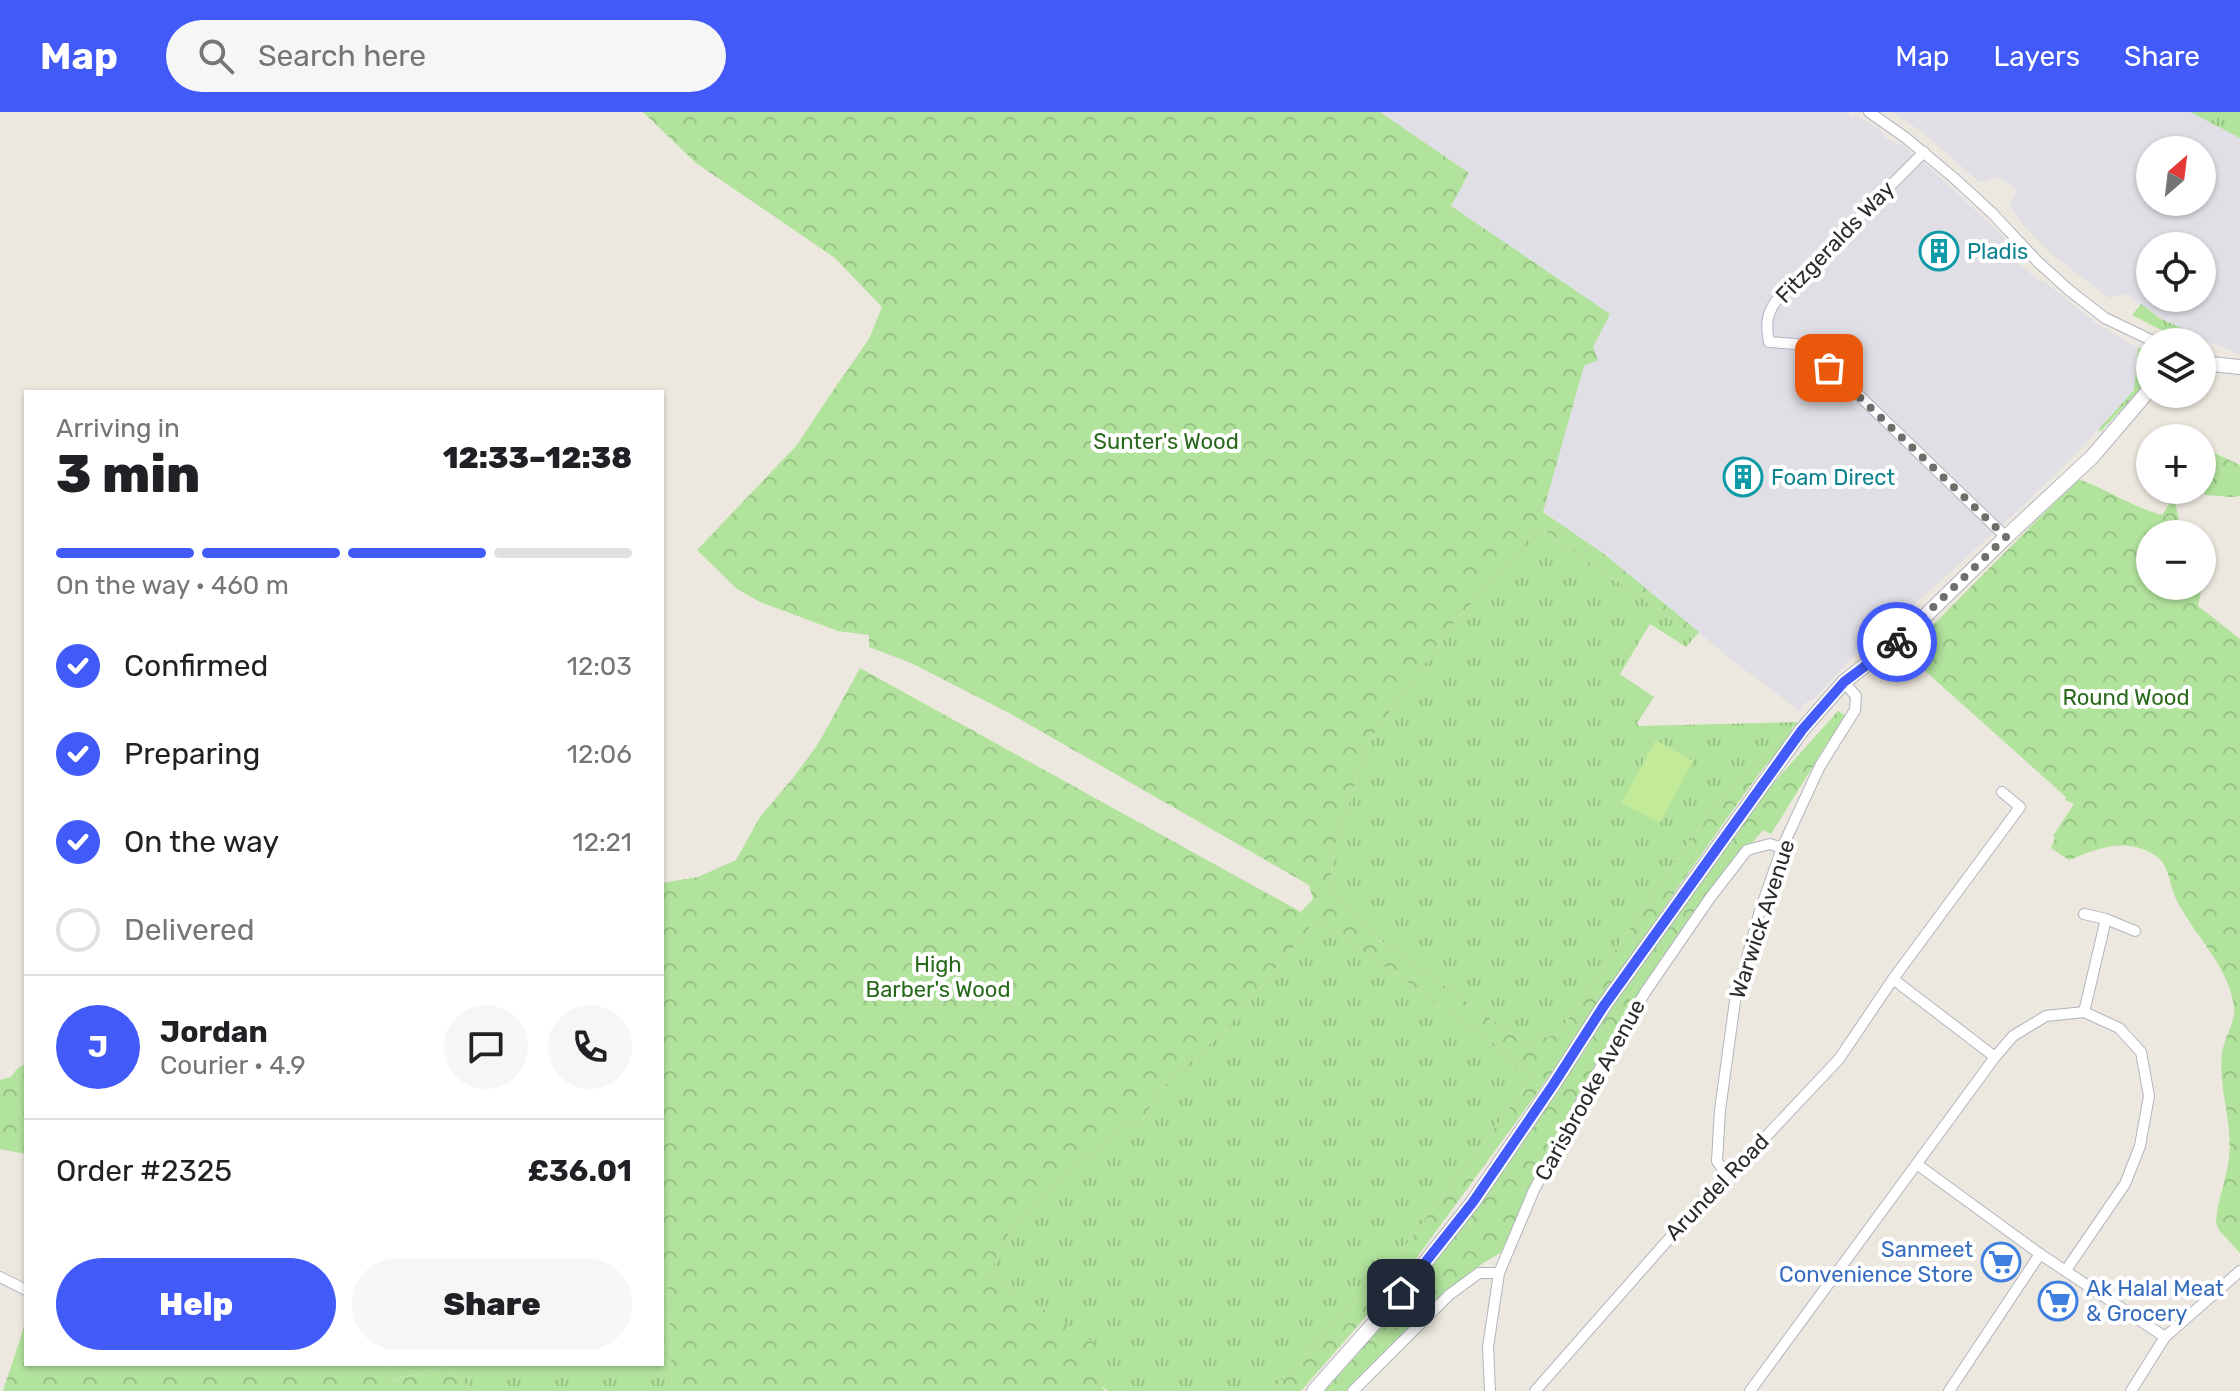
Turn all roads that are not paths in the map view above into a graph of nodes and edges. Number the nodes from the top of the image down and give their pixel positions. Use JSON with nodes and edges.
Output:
{"nodes":[{"id":1,"x":1869,"y":112,"type":"edge"},
{"id":2,"x":1924,"y":152,"type":"junction"},
{"id":3,"x":2136,"y":333,"type":"edge"},
{"id":4,"x":2216,"y":364,"type":"edge"},
{"id":5,"x":2240,"y":367,"type":"edge"},
{"id":6,"x":2136,"y":405,"type":"edge"},
{"id":7,"x":2006,"y":537,"type":"junction"},
{"id":8,"x":1844,"y":682,"type":"junction"},
{"id":9,"x":2002,"y":792,"type":"dead end"},
{"id":10,"x":1782,"y":848,"type":"junction"},
{"id":11,"x":2084,"y":914,"type":"dead end"},
{"id":12,"x":2106,"y":919,"type":"junction"},
{"id":13,"x":2135,"y":931,"type":"dead end"},
{"id":14,"x":1893,"y":979,"type":"junction"},
{"id":15,"x":2084,"y":1012,"type":"junction"},
{"id":16,"x":1995,"y":1057,"type":"junction"},
{"id":17,"x":1918,"y":1165,"type":"junction"},
{"id":18,"x":1726,"y":1174,"type":"junction"},
{"id":19,"x":2040,"y":1254,"type":"junction"},
{"id":20,"x":2066,"y":1270,"type":"junction"},
{"id":21,"x":2240,"y":1271,"type":"edge"},
{"id":22,"x":1499,"y":1273,"type":"junction"},
{"id":23,"x":0,"y":1277,"type":"edge"},
{"id":24,"x":24,"y":1289,"type":"edge"},
{"id":25,"x":2165,"y":1337,"type":"junction"},
{"id":26,"x":1314,"y":1391,"type":"edge"},
{"id":27,"x":1353,"y":1391,"type":"edge"},
{"id":28,"x":1490,"y":1391,"type":"edge"},
{"id":29,"x":1535,"y":1391,"type":"edge"},
{"id":30,"x":1750,"y":1391,"type":"edge"},
{"id":31,"x":1949,"y":1391,"type":"edge"},
{"id":32,"x":2131,"y":1391,"type":"edge"}],
"edges":[{"from":1,"to":2,"type":"street"},
{"from":2,"to":3,"type":"street"},
{"from":2,"to":7,"type":"street","name":"Fitzgeralds Way"},
{"from":4,"to":5,"type":"street"},
{"from":6,"to":7,"type":"street"},
{"from":7,"to":8,"type":"street"},
{"from":8,"to":10,"type":"street","name":"Warwick Avenue"},
{"from":8,"to":26,"type":"street"},
{"from":9,"to":14,"type":"street","name":"Arundel Road"},
{"from":10,"to":18,"type":"street","name":"Warwick Avenue"},
{"from":10,"to":22,"type":"street","name":"Carisbrooke Avenue"},
{"from":11,"to":12,"type":"street"},
{"from":12,"to":13,"type":"street"},
{"from":12,"to":15,"type":"street"},
{"from":14,"to":16,"type":"street"},
{"from":14,"to":18,"type":"street","name":"Arundel Road"},
{"from":15,"to":16,"type":"street"},
{"from":15,"to":20,"type":"street"},
{"from":16,"to":17,"type":"street"},
{"from":17,"to":19,"type":"street"},
{"from":17,"to":30,"type":"street"},
{"from":18,"to":29,"type":"street","name":"Arundel Road"},
{"from":19,"to":20,"type":"street"},
{"from":19,"to":31,"type":"street"},
{"from":20,"to":25,"type":"street"},
{"from":21,"to":25,"type":"street"},
{"from":22,"to":27,"type":"street"},
{"from":22,"to":28,"type":"street","name":"Carisbrooke Avenue"},
{"from":23,"to":24,"type":"street"},
{"from":25,"to":32,"type":"street"}]}
